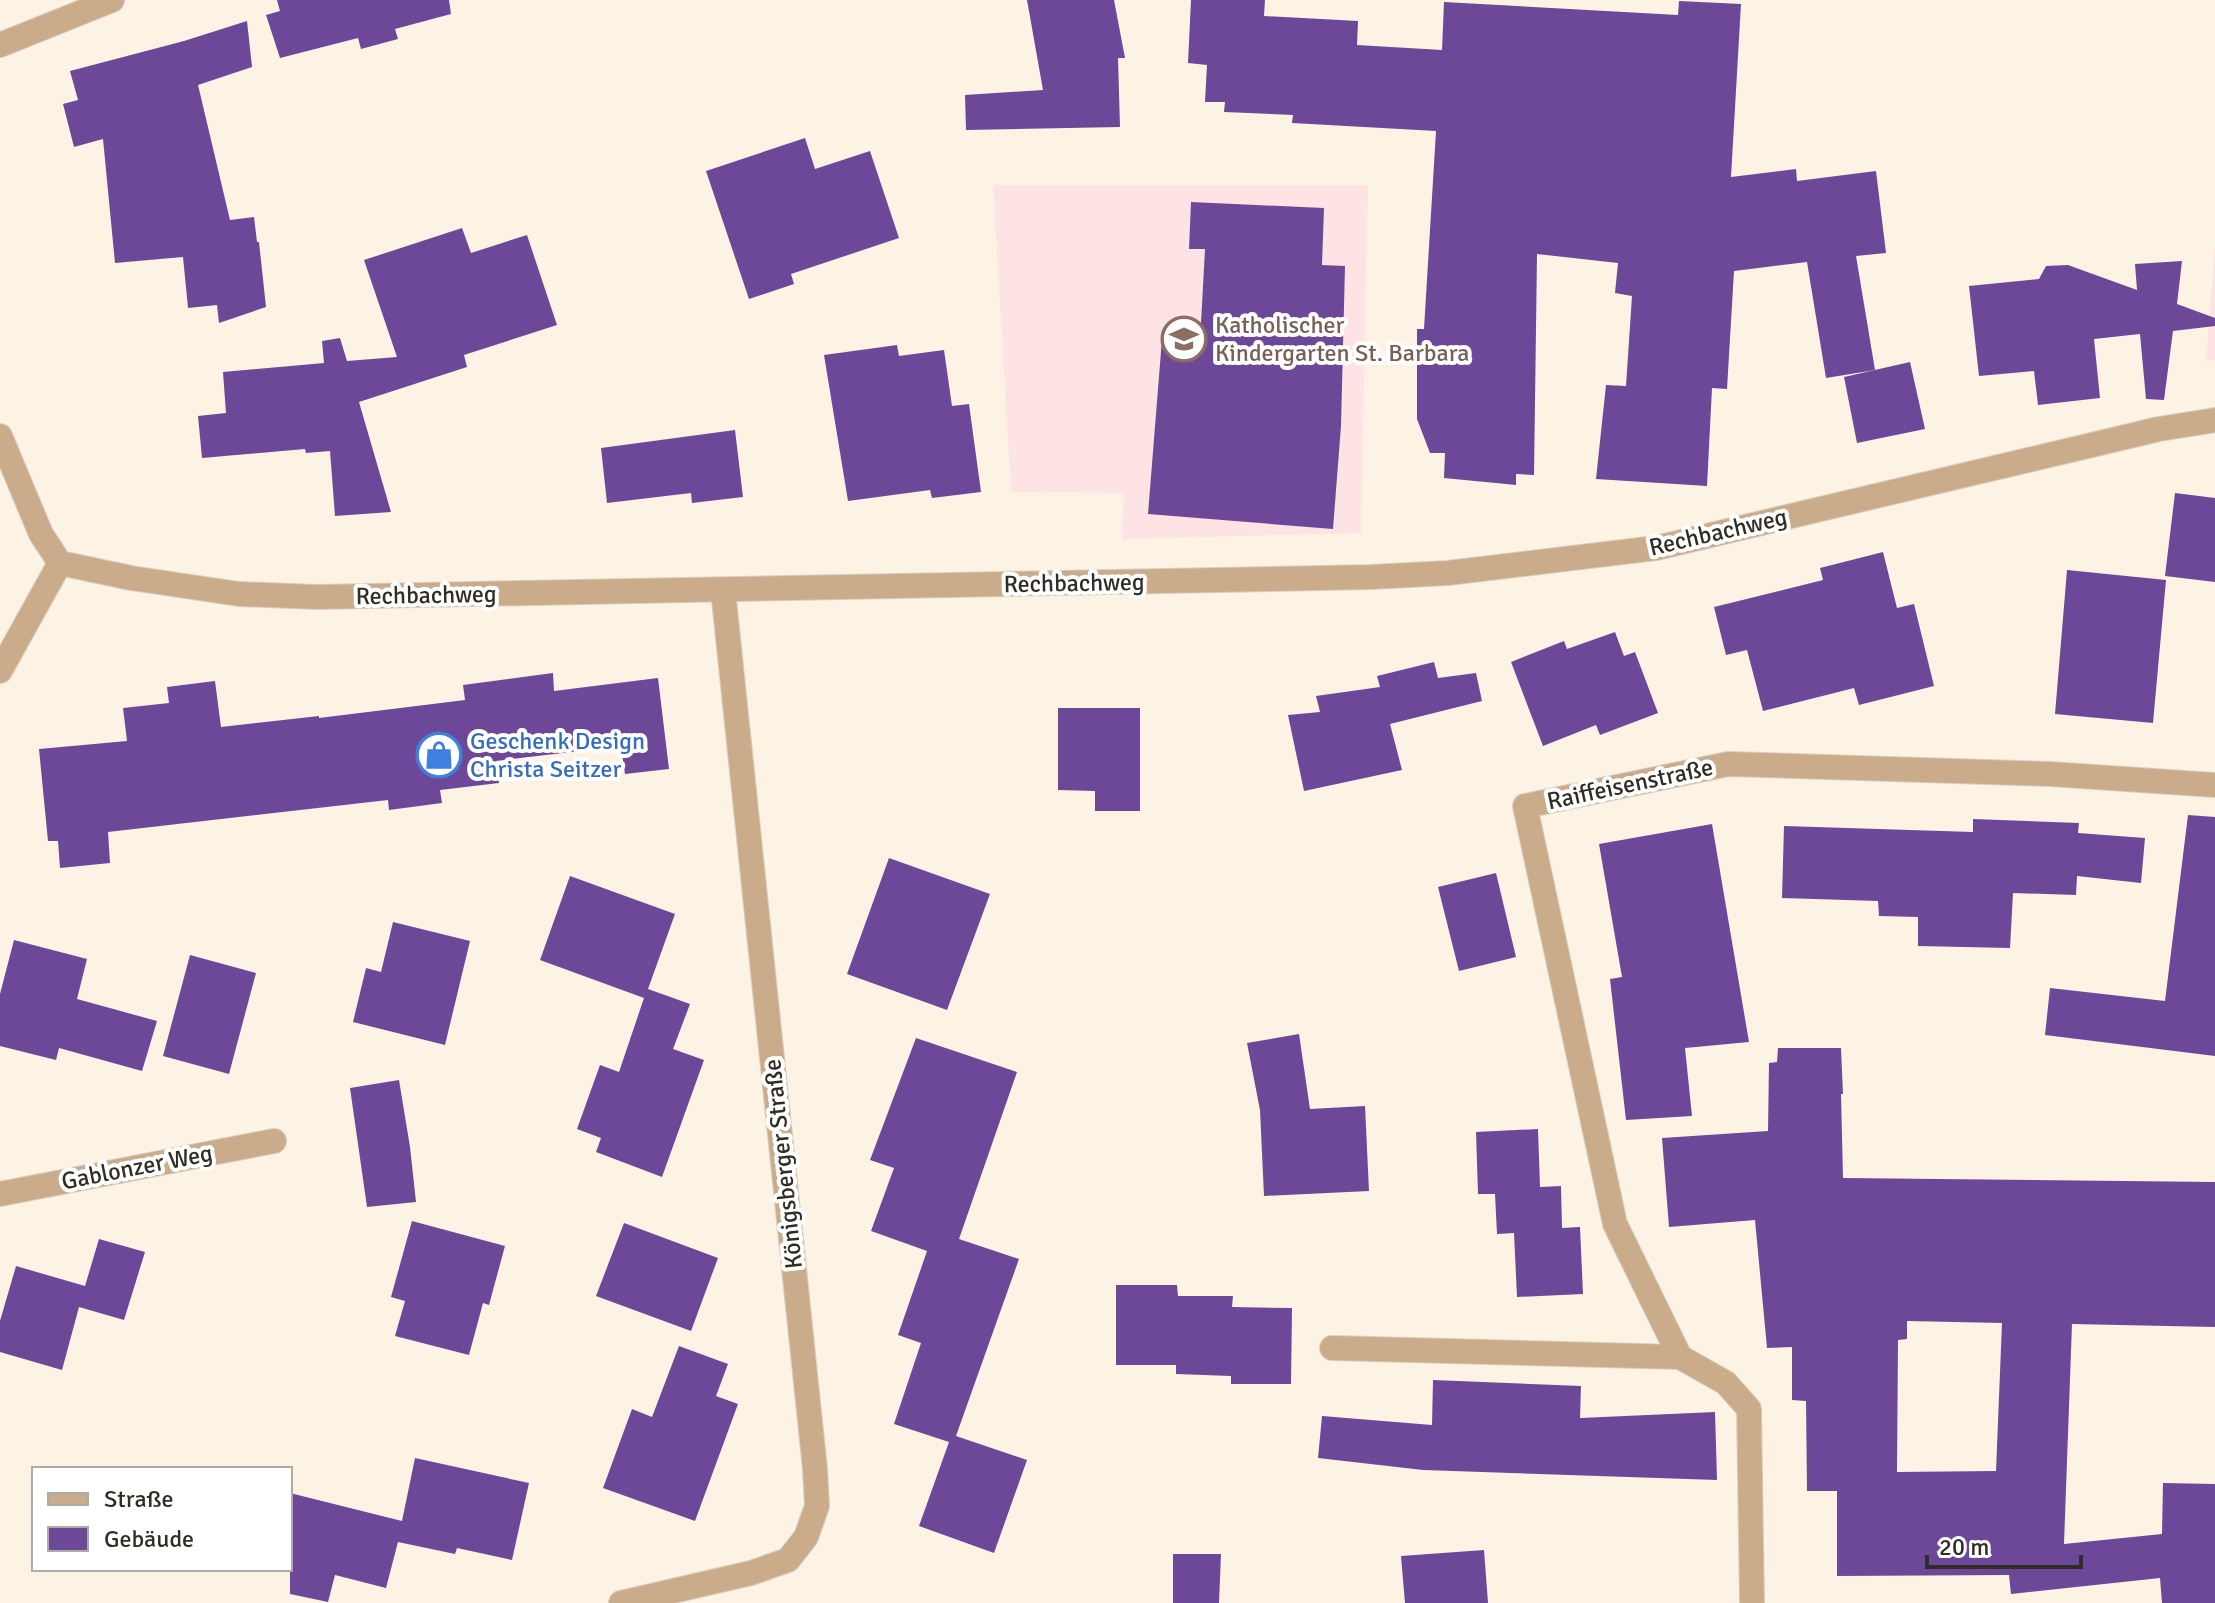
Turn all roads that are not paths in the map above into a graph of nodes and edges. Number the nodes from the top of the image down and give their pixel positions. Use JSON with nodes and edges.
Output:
{"nodes":[{"id":1,"x":112,"y":0,"type":"edge"},
{"id":2,"x":0,"y":45,"type":"edge"},
{"id":3,"x":2215,"y":420,"type":"edge"},
{"id":4,"x":0,"y":436,"type":"edge"},
{"id":5,"x":60,"y":563,"type":"junction"},
{"id":6,"x":723,"y":590,"type":"junction"},
{"id":7,"x":0,"y":671,"type":"edge"},
{"id":8,"x":2215,"y":785,"type":"edge"},
{"id":9,"x":274,"y":1141,"type":"dead end"},
{"id":10,"x":0,"y":1194,"type":"edge"},
{"id":11,"x":1332,"y":1348,"type":"dead end"},
{"id":12,"x":1680,"y":1357,"type":"junction"},
{"id":13,"x":621,"y":1603,"type":"edge"},
{"id":14,"x":1752,"y":1603,"type":"edge"}],
"edges":[{"from":1,"to":2,"type":"street"},
{"from":3,"to":6,"type":"street","name":"Rechbachweg"},
{"from":4,"to":5,"type":"street"},
{"from":5,"to":6,"type":"street","name":"Rechbachweg"},
{"from":5,"to":7,"type":"street"},
{"from":6,"to":13,"type":"street","name":"Königsberger Straße"},
{"from":8,"to":12,"type":"street","name":"Raiffeisenstraße"},
{"from":9,"to":10,"type":"street","name":"Gablonzer Weg"},
{"from":11,"to":12,"type":"street"},
{"from":12,"to":14,"type":"street"}]}
